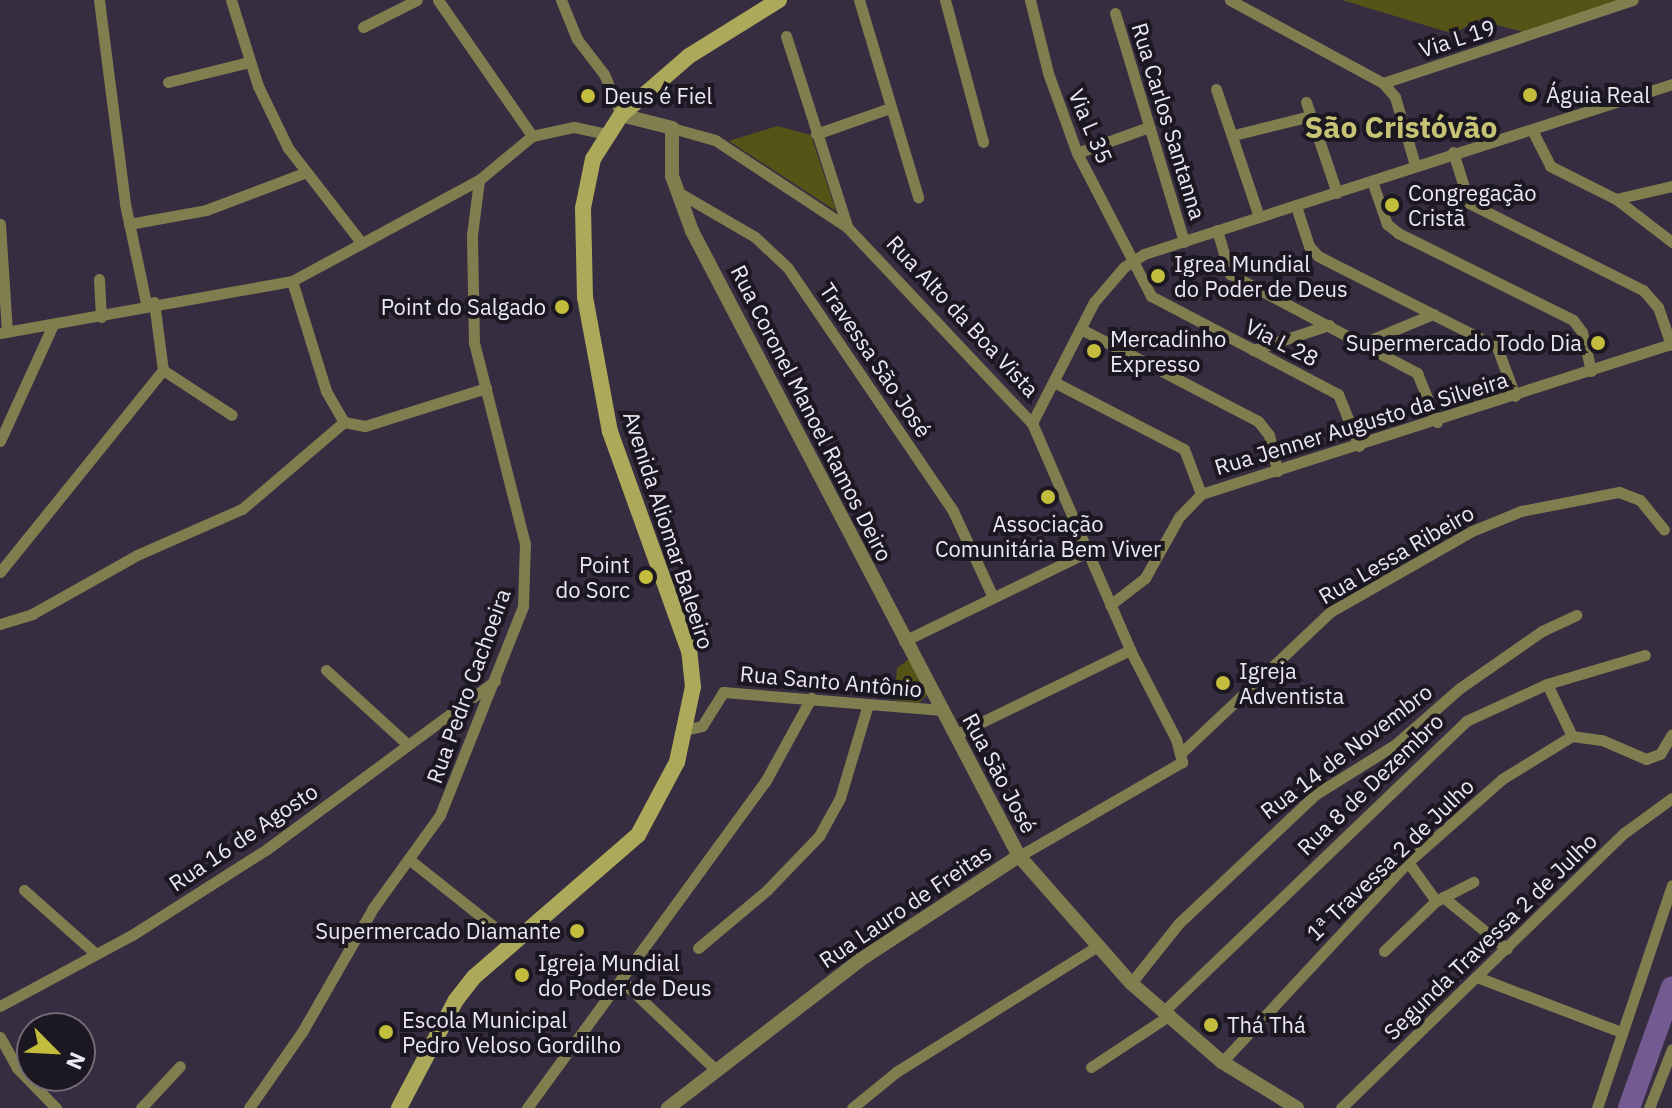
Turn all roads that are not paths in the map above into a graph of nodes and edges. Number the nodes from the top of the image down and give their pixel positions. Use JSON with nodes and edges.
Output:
{"nodes":[{"id":1,"x":99,"y":0,"type":"edge"},
{"id":2,"x":231,"y":0,"type":"edge"},
{"id":3,"x":417,"y":0,"type":"edge"},
{"id":4,"x":438,"y":0,"type":"edge"},
{"id":5,"x":561,"y":0,"type":"edge"},
{"id":6,"x":779,"y":0,"type":"edge"},
{"id":7,"x":859,"y":0,"type":"edge"},
{"id":8,"x":945,"y":0,"type":"edge"},
{"id":9,"x":1030,"y":0,"type":"edge"},
{"id":10,"x":1230,"y":0,"type":"edge"},
{"id":11,"x":1633,"y":0,"type":"edge"},
{"id":12,"x":1115,"y":13,"type":"dead end"},
{"id":13,"x":363,"y":27,"type":"dead end"},
{"id":14,"x":786,"y":36,"type":"dead end"},
{"id":15,"x":249,"y":62,"type":"junction"},
{"id":16,"x":168,"y":82,"type":"dead end"},
{"id":17,"x":1383,"y":83,"type":"junction"},
{"id":18,"x":1672,"y":84,"type":"edge"},
{"id":19,"x":1216,"y":89,"type":"dead end"},
{"id":20,"x":1306,"y":102,"type":"dead end"},
{"id":21,"x":890,"y":108,"type":"junction"},
{"id":22,"x":621,"y":115,"type":"junction"},
{"id":23,"x":1310,"y":116,"type":"junction"},
{"id":24,"x":1149,"y":127,"type":"junction"},
{"id":25,"x":672,"y":128,"type":"junction"},
{"id":26,"x":1533,"y":132,"type":"junction"},
{"id":27,"x":607,"y":134,"type":"junction"},
{"id":28,"x":816,"y":134,"type":"junction"},
{"id":29,"x":1234,"y":135,"type":"junction"},
{"id":30,"x":532,"y":136,"type":"junction"},
{"id":31,"x":983,"y":142,"type":"dead end"},
{"id":32,"x":1453,"y":152,"type":"junction"},
{"id":33,"x":1077,"y":153,"type":"junction"},
{"id":34,"x":1415,"y":165,"type":"junction"},
{"id":35,"x":304,"y":173,"type":"junction"},
{"id":36,"x":479,"y":180,"type":"junction"},
{"id":37,"x":1372,"y":181,"type":"junction"},
{"id":38,"x":1672,"y":186,"type":"edge"},
{"id":39,"x":675,"y":191,"type":"junction"},
{"id":40,"x":1337,"y":193,"type":"junction"},
{"id":41,"x":918,"y":197,"type":"dead end"},
{"id":42,"x":1616,"y":199,"type":"junction"},
{"id":43,"x":1296,"y":206,"type":"junction"},
{"id":44,"x":1259,"y":217,"type":"junction"},
{"id":45,"x":0,"y":224,"type":"edge"},
{"id":46,"x":129,"y":224,"type":"junction"},
{"id":47,"x":847,"y":227,"type":"junction"},
{"id":48,"x":1217,"y":230,"type":"junction"},
{"id":49,"x":361,"y":242,"type":"junction"},
{"id":50,"x":1184,"y":242,"type":"junction"},
{"id":51,"x":1672,"y":242,"type":"edge"},
{"id":52,"x":1136,"y":259,"type":"junction"},
{"id":53,"x":99,"y":279,"type":"dead end"},
{"id":54,"x":292,"y":281,"type":"junction"},
{"id":55,"x":150,"y":303,"type":"junction"},
{"id":56,"x":1433,"y":314,"type":"junction"},
{"id":57,"x":101,"y":317,"type":"junction"},
{"id":58,"x":1329,"y":325,"type":"junction"},
{"id":59,"x":52,"y":327,"type":"junction"},
{"id":60,"x":1081,"y":329,"type":"junction"},
{"id":61,"x":4,"y":332,"type":"edge"},
{"id":62,"x":1363,"y":343,"type":"junction"},
{"id":63,"x":1671,"y":344,"type":"edge"},
{"id":64,"x":1253,"y":350,"type":"junction"},
{"id":65,"x":163,"y":370,"type":"junction"},
{"id":66,"x":1591,"y":371,"type":"junction"},
{"id":67,"x":1056,"y":383,"type":"junction"},
{"id":68,"x":486,"y":388,"type":"junction"},
{"id":69,"x":1515,"y":396,"type":"junction"},
{"id":70,"x":232,"y":415,"type":"dead end"},
{"id":71,"x":344,"y":422,"type":"junction"},
{"id":72,"x":1437,"y":422,"type":"junction"},
{"id":73,"x":1032,"y":423,"type":"junction"},
{"id":74,"x":0,"y":441,"type":"edge"},
{"id":75,"x":1359,"y":446,"type":"junction"},
{"id":76,"x":1277,"y":471,"type":"junction"},
{"id":77,"x":1201,"y":494,"type":"junction"},
{"id":78,"x":1664,"y":530,"type":"dead end"},
{"id":79,"x":1087,"y":552,"type":"junction"},
{"id":80,"x":0,"y":572,"type":"edge"},
{"id":81,"x":993,"y":597,"type":"junction"},
{"id":82,"x":1110,"y":605,"type":"junction"},
{"id":83,"x":1576,"y":615,"type":"dead end"},
{"id":84,"x":0,"y":624,"type":"edge"},
{"id":85,"x":904,"y":641,"type":"junction"},
{"id":86,"x":1130,"y":650,"type":"junction"},
{"id":87,"x":1645,"y":655,"type":"dead end"},
{"id":88,"x":326,"y":670,"type":"dead end"},
{"id":89,"x":495,"y":681,"type":"junction"},
{"id":90,"x":1547,"y":684,"type":"junction"},
{"id":91,"x":811,"y":698,"type":"junction"},
{"id":92,"x":868,"y":704,"type":"junction"},
{"id":93,"x":942,"y":710,"type":"junction"},
{"id":94,"x":688,"y":729,"type":"junction"},
{"id":95,"x":1672,"y":734,"type":"edge"},
{"id":96,"x":955,"y":735,"type":"junction"},
{"id":97,"x":1572,"y":736,"type":"junction"},
{"id":98,"x":408,"y":745,"type":"junction"},
{"id":99,"x":1181,"y":758,"type":"junction"},
{"id":100,"x":1672,"y":798,"type":"edge"},
{"id":101,"x":1019,"y":856,"type":"junction"},
{"id":102,"x":410,"y":860,"type":"junction"},
{"id":103,"x":1408,"y":862,"type":"junction"},
{"id":104,"x":1473,"y":882,"type":"dead end"},
{"id":105,"x":1672,"y":885,"type":"edge"},
{"id":106,"x":24,"y":890,"type":"dead end"},
{"id":107,"x":1440,"y":899,"type":"junction"},
{"id":108,"x":513,"y":942,"type":"junction"},
{"id":109,"x":1096,"y":947,"type":"junction"},
{"id":110,"x":698,"y":948,"type":"dead end"},
{"id":111,"x":1507,"y":949,"type":"junction"},
{"id":112,"x":1384,"y":951,"type":"dead end"},
{"id":113,"x":95,"y":953,"type":"junction"},
{"id":114,"x":1477,"y":977,"type":"junction"},
{"id":115,"x":623,"y":982,"type":"junction"},
{"id":116,"x":1131,"y":983,"type":"junction"},
{"id":117,"x":0,"y":1006,"type":"edge"},
{"id":118,"x":1167,"y":1012,"type":"junction"},
{"id":119,"x":1621,"y":1032,"type":"junction"},
{"id":120,"x":0,"y":1037,"type":"edge"},
{"id":121,"x":1671,"y":1055,"type":"edge"},
{"id":122,"x":1222,"y":1062,"type":"junction"},
{"id":123,"x":180,"y":1066,"type":"dead end"},
{"id":124,"x":1091,"y":1067,"type":"dead end"},
{"id":125,"x":716,"y":1070,"type":"junction"},
{"id":126,"x":56,"y":1108,"type":"edge"},
{"id":127,"x":141,"y":1108,"type":"edge"},
{"id":128,"x":249,"y":1108,"type":"edge"},
{"id":129,"x":399,"y":1108,"type":"edge"},
{"id":130,"x":527,"y":1108,"type":"edge"},
{"id":131,"x":668,"y":1108,"type":"edge"},
{"id":132,"x":852,"y":1108,"type":"edge"},
{"id":133,"x":1297,"y":1108,"type":"edge"},
{"id":134,"x":1341,"y":1108,"type":"edge"},
{"id":135,"x":1597,"y":1108,"type":"edge"},
{"id":136,"x":1649,"y":1108,"type":"edge"}],
"edges":[{"from":1,"to":46,"type":"street"},
{"from":2,"to":15,"type":"street"},
{"from":3,"to":13,"type":"street"},
{"from":4,"to":30,"type":"street"},
{"from":5,"to":22,"type":"street"},
{"from":6,"to":22,"type":"main road","name":"Avenida Aliomar Baleeiro"},
{"from":7,"to":21,"type":"street"},
{"from":8,"to":31,"type":"street"},
{"from":9,"to":33,"type":"street","name":"Via L 35"},
{"from":10,"to":17,"type":"street"},
{"from":11,"to":17,"type":"street","name":"Via L 19"},
{"from":12,"to":24,"type":"street","name":"Rua Carlos Santanna"},
{"from":14,"to":28,"type":"street"},
{"from":15,"to":16,"type":"street"},
{"from":15,"to":35,"type":"street"},
{"from":17,"to":34,"type":"street"},
{"from":18,"to":26,"type":"street"},
{"from":19,"to":29,"type":"street"},
{"from":20,"to":23,"type":"street"},
{"from":21,"to":28,"type":"street"},
{"from":21,"to":41,"type":"street"},
{"from":22,"to":25,"type":"street","name":"Rua Alto da Boa Vista"},
{"from":22,"to":27,"type":"main road","name":"Avenida Aliomar Baleeiro"},
{"from":23,"to":29,"type":"street"},
{"from":23,"to":40,"type":"street"},
{"from":24,"to":33,"type":"street"},
{"from":24,"to":50,"type":"street","name":"Rua Carlos Santanna"},
{"from":25,"to":39,"type":"street","name":"Rua Coronel Manoel Ramos Deiro"},
{"from":25,"to":47,"type":"street","name":"Rua Alto da Boa Vista"},
{"from":26,"to":32,"type":"street"},
{"from":26,"to":42,"type":"street"},
{"from":27,"to":30,"type":"street"},
{"from":27,"to":94,"type":"main road","name":"Avenida Aliomar Baleeiro"},
{"from":28,"to":47,"type":"street"},
{"from":29,"to":44,"type":"street"},
{"from":30,"to":36,"type":"street"},
{"from":32,"to":34,"type":"street"},
{"from":32,"to":63,"type":"street"},
{"from":33,"to":52,"type":"street","name":"Via L 35"},
{"from":34,"to":37,"type":"street"},
{"from":35,"to":46,"type":"street"},
{"from":35,"to":49,"type":"street"},
{"from":36,"to":49,"type":"street"},
{"from":36,"to":68,"type":"street","name":"Rua Pedro Cachoeira"},
{"from":37,"to":40,"type":"street"},
{"from":37,"to":66,"type":"street"},
{"from":38,"to":42,"type":"street"},
{"from":39,"to":81,"type":"street","name":"Travessa São José"},
{"from":39,"to":85,"type":"street","name":"Rua Coronel Manoel Ramos Deiro"},
{"from":40,"to":43,"type":"street"},
{"from":42,"to":51,"type":"street"},
{"from":43,"to":44,"type":"street"},
{"from":43,"to":56,"type":"street"},
{"from":44,"to":48,"type":"street"},
{"from":45,"to":61,"type":"street"},
{"from":46,"to":55,"type":"street"},
{"from":47,"to":73,"type":"street","name":"Rua Alto da Boa Vista"},
{"from":48,"to":50,"type":"street"},
{"from":48,"to":58,"type":"street"},
{"from":49,"to":54,"type":"street"},
{"from":50,"to":52,"type":"street"},
{"from":52,"to":60,"type":"street"},
{"from":52,"to":64,"type":"street","name":"Via L 28"},
{"from":53,"to":57,"type":"street"},
{"from":54,"to":55,"type":"street"},
{"from":54,"to":71,"type":"street"},
{"from":55,"to":57,"type":"street"},
{"from":55,"to":65,"type":"street"},
{"from":56,"to":62,"type":"street"},
{"from":56,"to":69,"type":"street"},
{"from":57,"to":59,"type":"street"},
{"from":58,"to":62,"type":"street"},
{"from":58,"to":64,"type":"street"},
{"from":59,"to":61,"type":"street"},
{"from":59,"to":74,"type":"street"},
{"from":60,"to":67,"type":"street"},
{"from":60,"to":76,"type":"street"},
{"from":62,"to":72,"type":"street"},
{"from":63,"to":66,"type":"street","name":"Rua Jenner Augusto da Silveira"},
{"from":64,"to":75,"type":"street","name":"Via L 28"},
{"from":65,"to":70,"type":"street"},
{"from":65,"to":80,"type":"street"},
{"from":66,"to":69,"type":"street","name":"Rua Jenner Augusto da Silveira"},
{"from":67,"to":73,"type":"street"},
{"from":67,"to":77,"type":"street"},
{"from":68,"to":71,"type":"street"},
{"from":68,"to":89,"type":"street","name":"Rua Pedro Cachoeira"},
{"from":69,"to":72,"type":"street","name":"Rua Jenner Augusto da Silveira"},
{"from":71,"to":84,"type":"street"},
{"from":72,"to":75,"type":"street","name":"Rua Jenner Augusto da Silveira"},
{"from":73,"to":79,"type":"street","name":"Rua Alto da Boa Vista"},
{"from":75,"to":76,"type":"street","name":"Rua Jenner Augusto da Silveira"},
{"from":76,"to":77,"type":"street","name":"Rua Jenner Augusto da Silveira"},
{"from":77,"to":82,"type":"street","name":"Rua Jenner Augusto da Silveira"},
{"from":78,"to":99,"type":"street","name":"Rua Lessa Ribeiro"},
{"from":79,"to":81,"type":"street"},
{"from":79,"to":82,"type":"street","name":"Rua Alto da Boa Vista"},
{"from":81,"to":85,"type":"street"},
{"from":82,"to":86,"type":"street","name":"Rua Alto da Boa Vista"},
{"from":83,"to":116,"type":"street","name":"Rua 14 de Novembro"},
{"from":85,"to":93,"type":"street","name":"Rua Coronel Manoel Ramos Deiro"},
{"from":86,"to":96,"type":"street"},
{"from":86,"to":99,"type":"street","name":"Rua Alto da Boa Vista"},
{"from":87,"to":90,"type":"street","name":"Rua 8 de Dezembro"},
{"from":88,"to":98,"type":"street"},
{"from":89,"to":98,"type":"street","name":"Rua 16 de Agosto"},
{"from":89,"to":102,"type":"street","name":"Rua Pedro Cachoeira"},
{"from":90,"to":97,"type":"street"},
{"from":90,"to":118,"type":"street","name":"Rua 8 de Dezembro"},
{"from":91,"to":92,"type":"street","name":"Rua Santo Antônio"},
{"from":91,"to":94,"type":"street","name":"Rua Santo Antônio"},
{"from":91,"to":115,"type":"street"},
{"from":92,"to":93,"type":"street","name":"Rua Santo Antônio"},
{"from":92,"to":110,"type":"street"},
{"from":93,"to":96,"type":"street","name":"Rua São José"},
{"from":94,"to":108,"type":"main road","name":"Avenida Aliomar Baleeiro"},
{"from":95,"to":97,"type":"street"},
{"from":96,"to":101,"type":"street","name":"Rua São José"},
{"from":97,"to":103,"type":"street","name":"1ª Travessa 2 de Julho"},
{"from":98,"to":113,"type":"street","name":"Rua 16 de Agosto"},
{"from":99,"to":101,"type":"street","name":"Rua Lauro de Freitas"},
{"from":100,"to":111,"type":"street","name":"Segunda Travessa 2 de Julho"},
{"from":101,"to":109,"type":"street","name":"Rua São José"},
{"from":101,"to":125,"type":"street","name":"Rua Lauro de Freitas"},
{"from":102,"to":108,"type":"street"},
{"from":102,"to":128,"type":"street","name":"Rua Pedro Cachoeira"},
{"from":103,"to":107,"type":"street"},
{"from":103,"to":122,"type":"street","name":"1ª Travessa 2 de Julho"},
{"from":104,"to":107,"type":"street"},
{"from":105,"to":119,"type":"street"},
{"from":106,"to":113,"type":"street"},
{"from":107,"to":111,"type":"street"},
{"from":107,"to":112,"type":"street"},
{"from":108,"to":129,"type":"main road","name":"Avenida Aliomar Baleeiro"},
{"from":109,"to":116,"type":"street","name":"Rua São José"},
{"from":109,"to":132,"type":"street"},
{"from":111,"to":114,"type":"street","name":"Segunda Travessa 2 de Julho"},
{"from":113,"to":117,"type":"street","name":"Rua 16 de Agosto"},
{"from":114,"to":119,"type":"street"},
{"from":114,"to":134,"type":"street","name":"Segunda Travessa 2 de Julho"},
{"from":115,"to":125,"type":"street"},
{"from":115,"to":130,"type":"street"},
{"from":116,"to":118,"type":"street","name":"Rua São José"},
{"from":118,"to":122,"type":"street","name":"Rua São José"},
{"from":118,"to":124,"type":"street","name":"Rua 8 de Dezembro"},
{"from":119,"to":135,"type":"street"},
{"from":120,"to":126,"type":"street"},
{"from":121,"to":136,"type":"street"},
{"from":122,"to":133,"type":"street","name":"Rua São José"},
{"from":123,"to":127,"type":"street"},
{"from":125,"to":131,"type":"street","name":"Rua Lauro de Freitas"}]}
